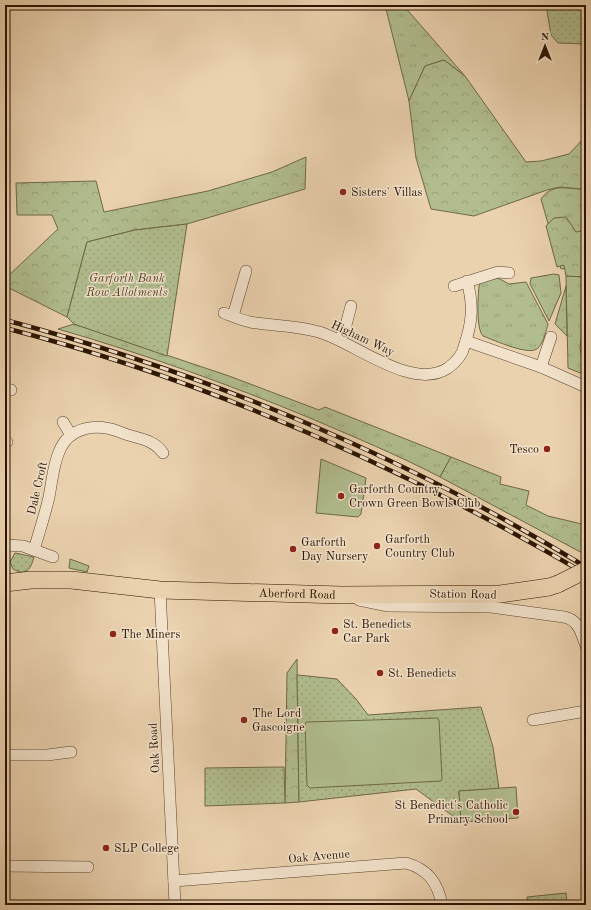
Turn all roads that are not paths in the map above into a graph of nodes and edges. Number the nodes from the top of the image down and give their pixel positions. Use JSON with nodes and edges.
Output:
{"nodes":[{"id":1,"x":246,"y":271,"type":"dead end"},
{"id":2,"x":509,"y":273,"type":"dead end"},
{"id":3,"x":467,"y":282,"type":"junction"},
{"id":4,"x":454,"y":286,"type":"dead end"},
{"id":5,"x":351,"y":306,"type":"dead end"},
{"id":6,"x":551,"y":337,"type":"dead end"},
{"id":7,"x":340,"y":340,"type":"junction"},
{"id":8,"x":466,"y":341,"type":"junction"},
{"id":9,"x":541,"y":367,"type":"junction"},
{"id":10,"x":586,"y":387,"type":"edge"},
{"id":11,"x":63,"y":422,"type":"dead end"},
{"id":12,"x":71,"y":435,"type":"junction"},
{"id":13,"x":163,"y":453,"type":"dead end"},
{"id":14,"x":5,"y":545,"type":"edge"},
{"id":15,"x":34,"y":550,"type":"junction"},
{"id":16,"x":53,"y":557,"type":"dead end"},
{"id":17,"x":586,"y":570,"type":"edge"},
{"id":18,"x":5,"y":583,"type":"edge"},
{"id":19,"x":160,"y":590,"type":"junction"},
{"id":20,"x":342,"y":595,"type":"junction"},
{"id":21,"x":586,"y":646,"type":"edge"},
{"id":22,"x":586,"y":711,"type":"edge"},
{"id":23,"x":533,"y":720,"type":"dead end"},
{"id":24,"x":70,"y":752,"type":"dead end"},
{"id":25,"x":5,"y":755,"type":"edge"},
{"id":26,"x":5,"y":866,"type":"edge"},
{"id":27,"x":88,"y":867,"type":"dead end"},
{"id":28,"x":174,"y":881,"type":"junction"},
{"id":29,"x":175,"y":905,"type":"edge"},
{"id":30,"x":442,"y":905,"type":"edge"}],
"edges":[{"from":1,"to":7,"type":"street","name":"Higham Way"},
{"from":2,"to":3,"type":"street"},
{"from":3,"to":4,"type":"street"},
{"from":3,"to":8,"type":"street","name":"Higham Way"},
{"from":5,"to":7,"type":"street"},
{"from":6,"to":9,"type":"street"},
{"from":7,"to":8,"type":"street","name":"Higham Way"},
{"from":8,"to":9,"type":"street"},
{"from":9,"to":10,"type":"street"},
{"from":11,"to":12,"type":"street"},
{"from":12,"to":13,"type":"street"},
{"from":12,"to":15,"type":"street","name":"Dale Croft"},
{"from":14,"to":15,"type":"street"},
{"from":15,"to":16,"type":"street"},
{"from":17,"to":20,"type":"main road","name":"Aberford Road","bridge":true},
{"from":18,"to":19,"type":"main road","name":"Aberford Road"},
{"from":19,"to":20,"type":"main road","name":"Aberford Road"},
{"from":19,"to":28,"type":"street","name":"Oak Road"},
{"from":20,"to":21,"type":"street","name":"Station Road"},
{"from":22,"to":23,"type":"street"},
{"from":24,"to":25,"type":"street"},
{"from":26,"to":27,"type":"street"},
{"from":28,"to":29,"type":"street","name":"Oak Road"},
{"from":28,"to":30,"type":"street","name":"Oak Avenue"}]}
